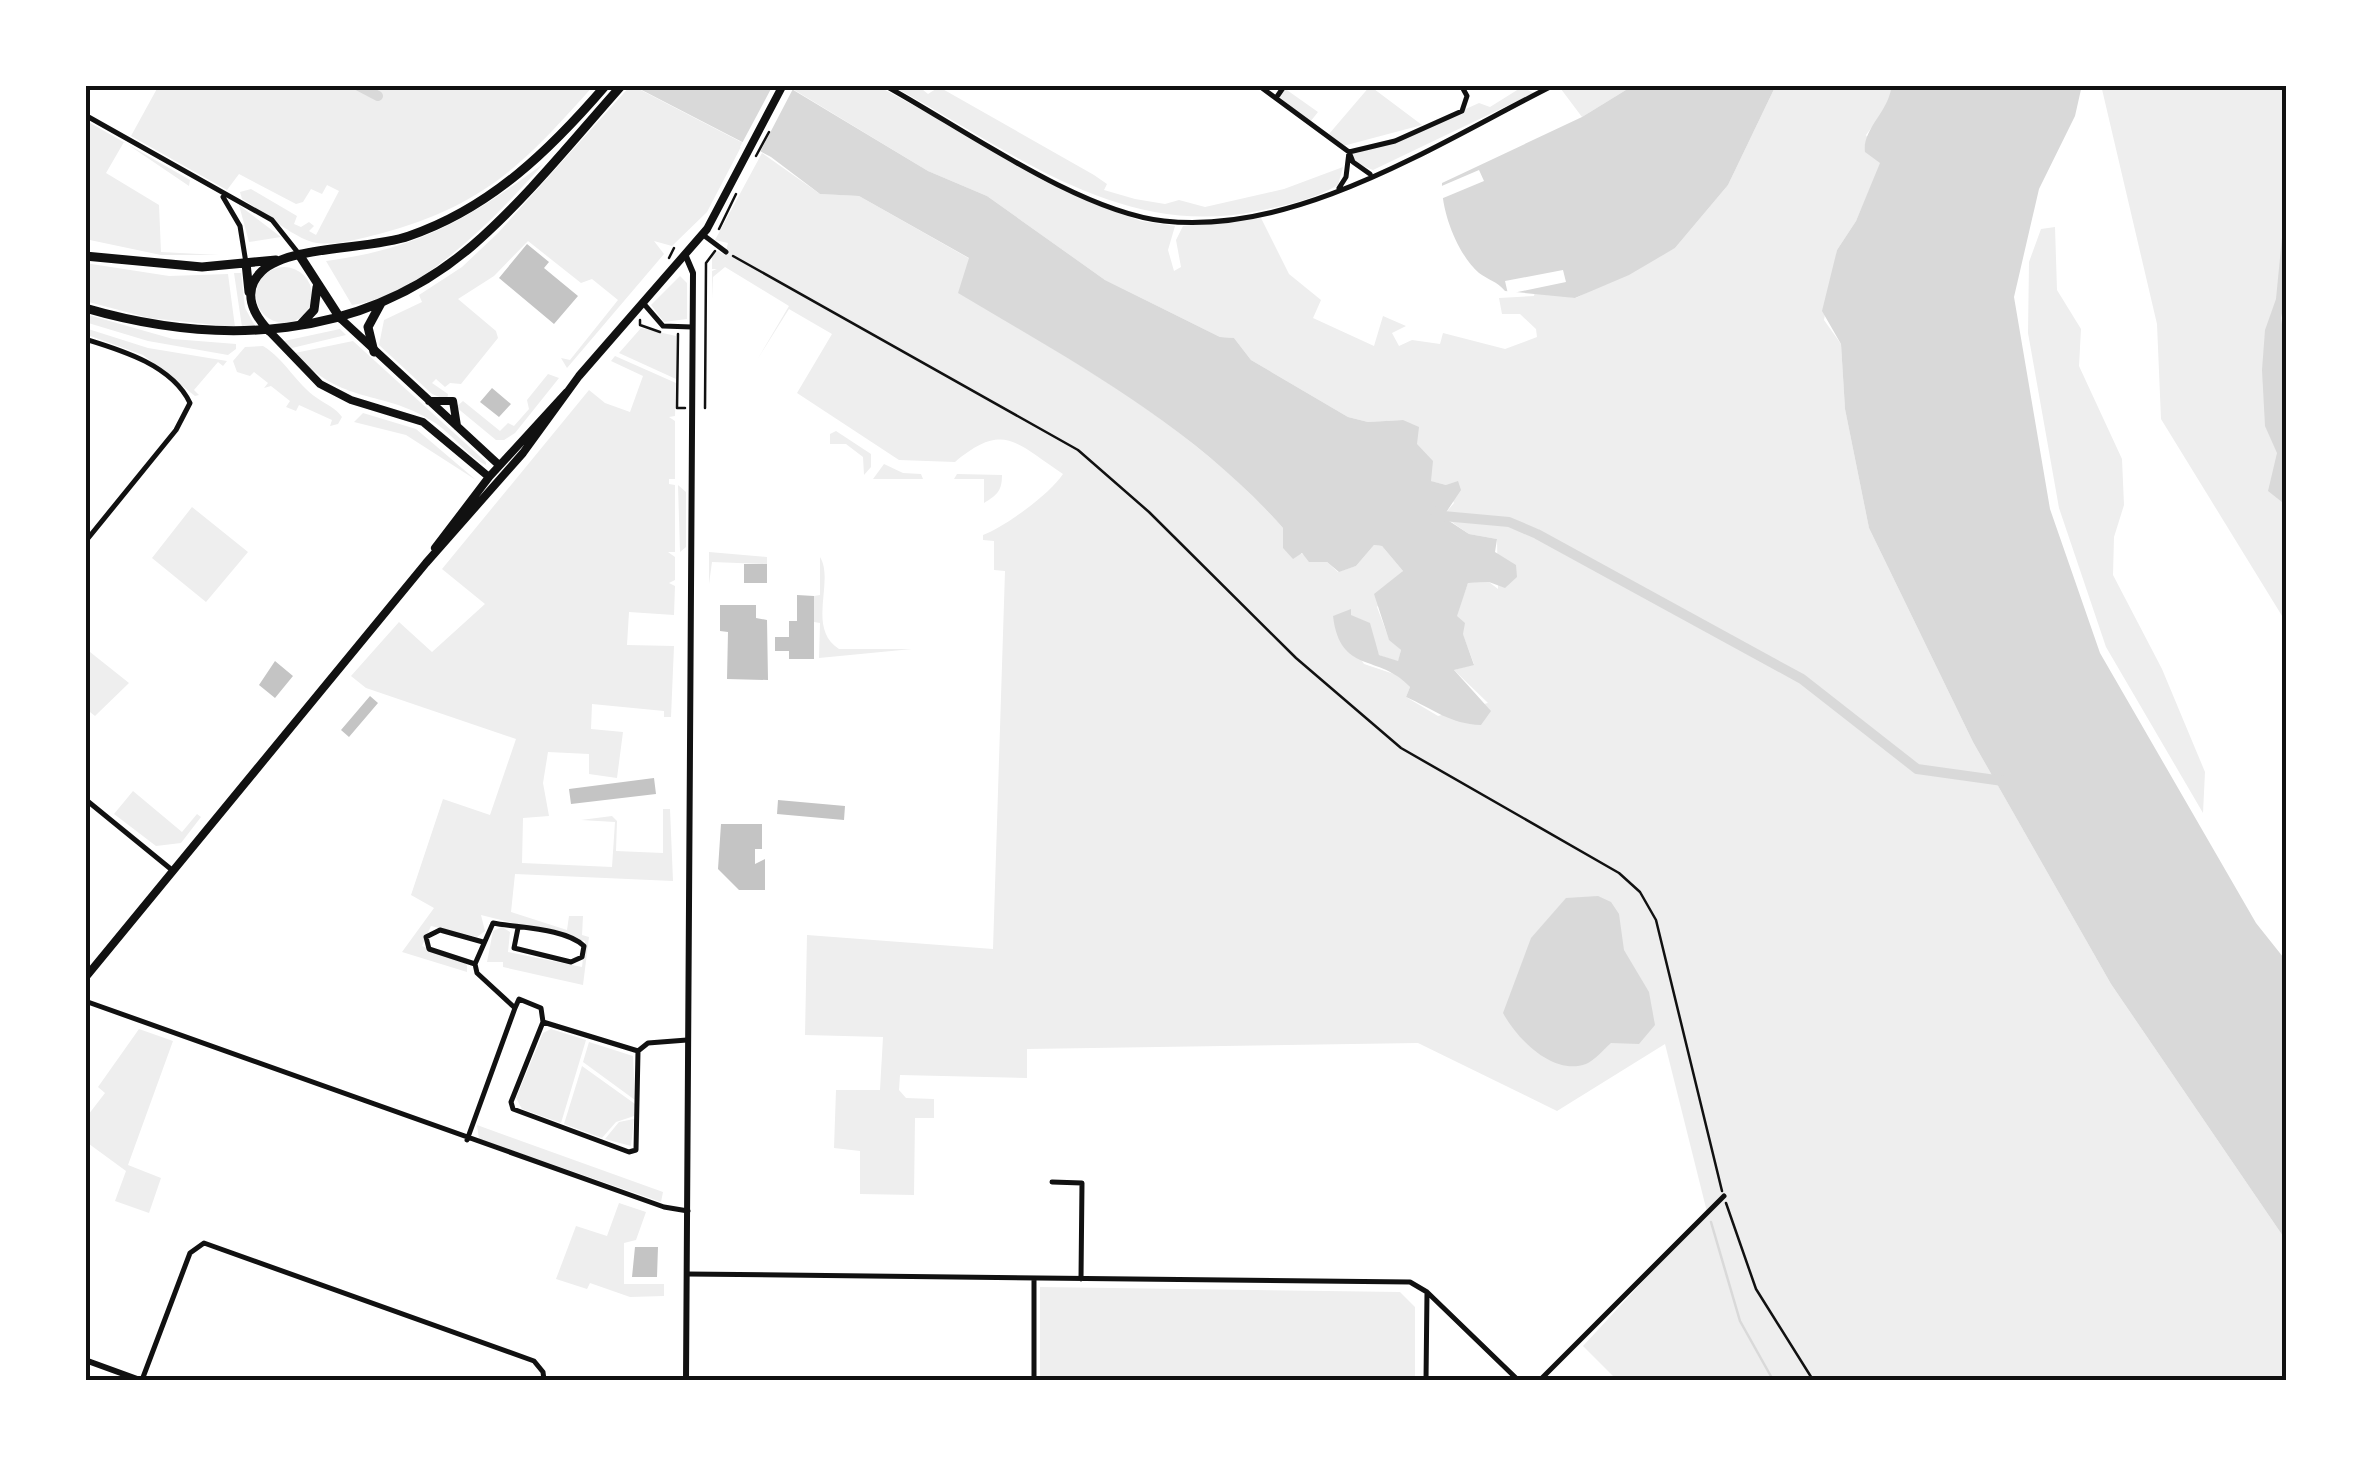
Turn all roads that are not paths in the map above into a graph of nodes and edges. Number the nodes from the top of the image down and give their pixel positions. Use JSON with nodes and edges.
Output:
{"nodes":[{"id":1,"x":606,"y":85,"type":"edge"},
{"id":2,"x":622,"y":85,"type":"edge"},
{"id":3,"x":783,"y":85,"type":"edge"},
{"id":4,"x":884,"y":85,"type":"edge"},
{"id":5,"x":1258,"y":85,"type":"edge"},
{"id":6,"x":1285,"y":85,"type":"edge"},
{"id":7,"x":1460,"y":85,"type":"edge"},
{"id":8,"x":1554,"y":85,"type":"edge"},
{"id":9,"x":1276,"y":98,"type":"junction"},
{"id":10,"x":85,"y":115,"type":"edge"},
{"id":11,"x":1350,"y":152,"type":"junction"},
{"id":12,"x":1370,"y":174,"type":"junction"},
{"id":13,"x":1338,"y":188,"type":"junction"},
{"id":14,"x":220,"y":194,"type":"junction"},
{"id":15,"x":702,"y":234,"type":"junction"},
{"id":16,"x":726,"y":252,"type":"road end"},
{"id":17,"x":684,"y":253,"type":"junction"},
{"id":18,"x":85,"y":256,"type":"edge"},
{"id":19,"x":300,"y":256,"type":"junction"},
{"id":20,"x":281,"y":259,"type":"junction"},
{"id":21,"x":246,"y":263,"type":"junction"},
{"id":22,"x":316,"y":280,"type":"junction"},
{"id":23,"x":250,"y":300,"type":"junction"},
{"id":24,"x":383,"y":301,"type":"junction"},
{"id":25,"x":642,"y":302,"type":"junction"},
{"id":26,"x":85,"y":308,"type":"edge"},
{"id":27,"x":340,"y":318,"type":"junction"},
{"id":28,"x":297,"y":328,"type":"junction"},
{"id":29,"x":692,"y":328,"type":"junction"},
{"id":30,"x":268,"y":331,"type":"junction"},
{"id":31,"x":85,"y":338,"type":"edge"},
{"id":32,"x":374,"y":352,"type":"junction"},
{"id":33,"x":567,"y":392,"type":"junction"},
{"id":34,"x":424,"y":398,"type":"junction"},
{"id":35,"x":463,"y":434,"type":"junction"},
{"id":36,"x":498,"y":465,"type":"junction"},
{"id":37,"x":488,"y":476,"type":"junction"},
{"id":38,"x":502,"y":477,"type":"junction"},
{"id":39,"x":85,"y":542,"type":"edge"},
{"id":40,"x":428,"y":561,"type":"junction"},
{"id":41,"x":85,"y":799,"type":"edge"},
{"id":42,"x":173,"y":871,"type":"junction"},
{"id":43,"x":518,"y":928,"type":"junction"},
{"id":44,"x":484,"y":942,"type":"junction"},
{"id":45,"x":475,"y":964,"type":"junction"},
{"id":46,"x":85,"y":978,"type":"edge"},
{"id":47,"x":85,"y":1001,"type":"edge"},
{"id":48,"x":515,"y":1008,"type":"junction"},
{"id":49,"x":543,"y":1022,"type":"junction"},
{"id":50,"x":689,"y":1040,"type":"junction"},
{"id":51,"x":638,"y":1050,"type":"junction"},
{"id":52,"x":467,"y":1140,"type":"junction"},
{"id":53,"x":1052,"y":1182,"type":"dead end"},
{"id":54,"x":1724,"y":1196,"type":"road end"},
{"id":55,"x":688,"y":1211,"type":"junction"},
{"id":56,"x":687,"y":1274,"type":"junction"},
{"id":57,"x":1034,"y":1278,"type":"junction"},
{"id":58,"x":1081,"y":1279,"type":"junction"},
{"id":59,"x":1426,"y":1292,"type":"junction"},
{"id":60,"x":85,"y":1360,"type":"edge"},
{"id":61,"x":141,"y":1380,"type":"edge"},
{"id":62,"x":544,"y":1380,"type":"edge"},
{"id":63,"x":686,"y":1380,"type":"edge"},
{"id":64,"x":1034,"y":1380,"type":"edge"},
{"id":65,"x":1426,"y":1380,"type":"edge"},
{"id":66,"x":1518,"y":1380,"type":"edge"},
{"id":67,"x":1540,"y":1380,"type":"edge"}],
"edges":[{"from":1,"to":19,"type":"main road"},
{"from":2,"to":24,"type":"main road"},
{"from":3,"to":15,"type":"main road"},
{"from":4,"to":13,"type":"street"},
{"from":5,"to":9,"type":"street"},
{"from":6,"to":9,"type":"street"},
{"from":7,"to":11,"type":"street"},
{"from":8,"to":12,"type":"street"},
{"from":9,"to":11,"type":"street"},
{"from":10,"to":14,"type":"street"},
{"from":11,"to":12,"type":"street"},
{"from":11,"to":13,"type":"street"},
{"from":12,"to":13,"type":"street"},
{"from":14,"to":19,"type":"street"},
{"from":14,"to":21,"type":"street"},
{"from":15,"to":16,"type":"street"},
{"from":15,"to":17,"type":"main road"},
{"from":17,"to":25,"type":"main road"},
{"from":17,"to":29,"type":"street"},
{"from":18,"to":21,"type":"main road"},
{"from":19,"to":20,"type":"main road"},
{"from":19,"to":22,"type":"main road"},
{"from":20,"to":21,"type":"main road"},
{"from":20,"to":23,"type":"main road"},
{"from":21,"to":23,"type":"main road"},
{"from":22,"to":27,"type":"main road"},
{"from":22,"to":28,"type":"main road"},
{"from":23,"to":30,"type":"main road"},
{"from":24,"to":27,"type":"main road"},
{"from":24,"to":32,"type":"main road"},
{"from":25,"to":29,"type":"street"},
{"from":25,"to":33,"type":"main road"},
{"from":26,"to":30,"type":"main road"},
{"from":27,"to":28,"type":"main road"},
{"from":27,"to":32,"type":"main road"},
{"from":28,"to":30,"type":"main road"},
{"from":29,"to":50,"type":"street"},
{"from":30,"to":37,"type":"main road"},
{"from":31,"to":39,"type":"street"},
{"from":32,"to":34,"type":"main road"},
{"from":33,"to":36,"type":"main road"},
{"from":33,"to":38,"type":"main road"},
{"from":34,"to":35,"type":"main road"},
{"from":34,"to":35,"type":"main road"},
{"from":35,"to":36,"type":"main road"},
{"from":36,"to":37,"type":"main road"},
{"from":36,"to":38,"type":"main road"},
{"from":37,"to":38,"type":"main road"},
{"from":37,"to":40,"type":"main road"},
{"from":38,"to":40,"type":"main road"},
{"from":40,"to":42,"type":"main road"},
{"from":41,"to":42,"type":"street"},
{"from":42,"to":46,"type":"main road"},
{"from":43,"to":43,"type":"street"},
{"from":43,"to":44,"type":"street"},
{"from":44,"to":45,"type":"street"},
{"from":44,"to":45,"type":"street"},
{"from":45,"to":48,"type":"street"},
{"from":47,"to":52,"type":"street"},
{"from":48,"to":49,"type":"street"},
{"from":48,"to":52,"type":"street"},
{"from":49,"to":51,"type":"street"},
{"from":49,"to":51,"type":"street"},
{"from":50,"to":51,"type":"street"},
{"from":50,"to":55,"type":"street"},
{"from":52,"to":55,"type":"street"},
{"from":53,"to":58,"type":"street"},
{"from":54,"to":67,"type":"street"},
{"from":55,"to":56,"type":"street"},
{"from":56,"to":57,"type":"street"},
{"from":56,"to":63,"type":"street"},
{"from":57,"to":58,"type":"street"},
{"from":57,"to":64,"type":"street"},
{"from":58,"to":59,"type":"street"},
{"from":59,"to":65,"type":"street"},
{"from":59,"to":66,"type":"street"},
{"from":60,"to":61,"type":"street"},
{"from":61,"to":62,"type":"street"}]}
